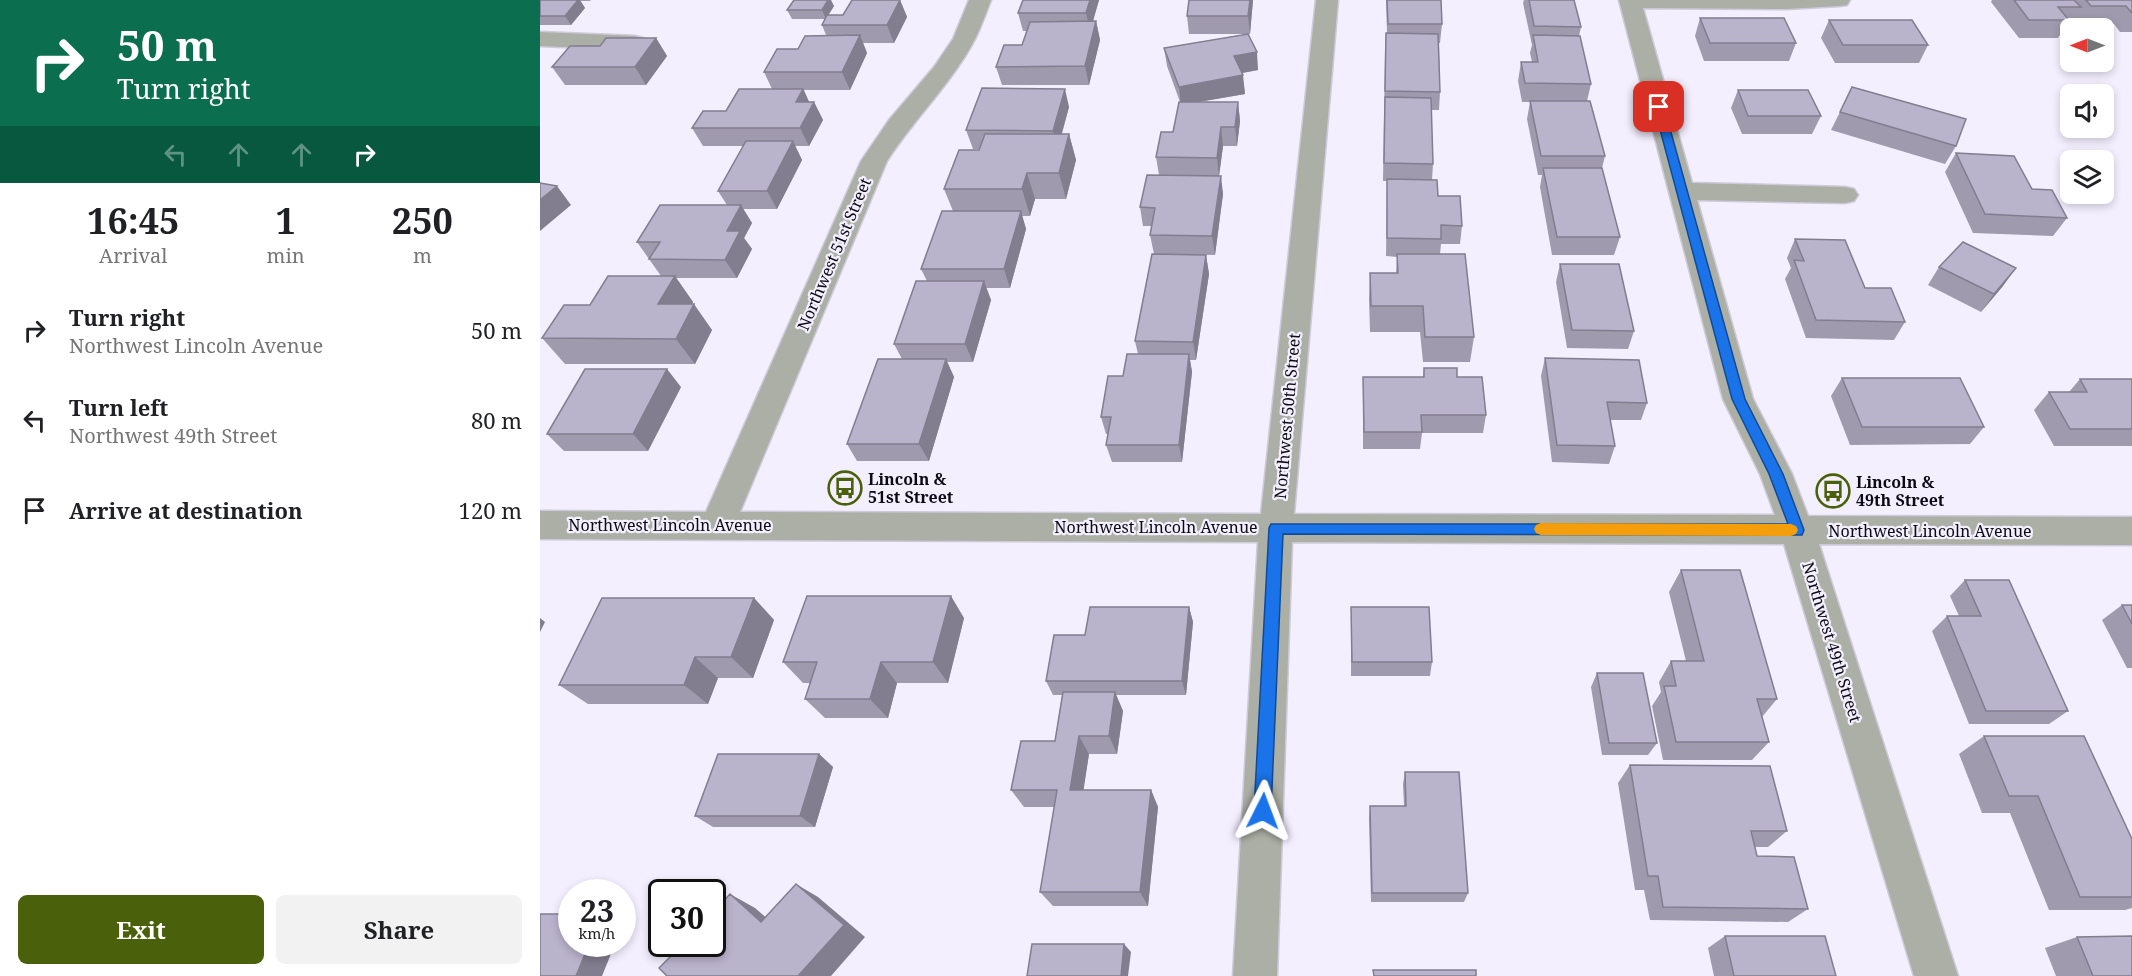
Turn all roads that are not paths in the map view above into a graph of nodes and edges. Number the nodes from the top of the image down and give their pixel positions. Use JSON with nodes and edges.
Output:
{"nodes":[{"id":1,"x":980,"y":0,"type":"edge"},
{"id":2,"x":1327,"y":0,"type":"edge"},
{"id":3,"x":1839,"y":0,"type":"edge"},
{"id":4,"x":1630,"y":1,"type":"edge"},
{"id":5,"x":540,"y":39,"type":"edge"},
{"id":6,"x":635,"y":43,"type":"edge"},
{"id":7,"x":1682,"y":191,"type":"junction"},
{"id":8,"x":1845,"y":195,"type":"dead end"},
{"id":9,"x":540,"y":525,"type":"edge"},
{"id":10,"x":717,"y":525,"type":"junction"},
{"id":11,"x":1276,"y":528,"type":"junction"},
{"id":12,"x":1797,"y":530,"type":"junction"},
{"id":13,"x":2132,"y":531,"type":"edge"},
{"id":14,"x":1255,"y":976,"type":"edge"},
{"id":15,"x":1936,"y":976,"type":"edge"}],
"edges":[{"from":1,"to":10,"type":"street","name":"Northwest 51st Street"},
{"from":2,"to":11,"type":"street","name":"Northwest 50th Street"},
{"from":3,"to":4,"type":"street"},
{"from":4,"to":7,"type":"street","name":"Northwest 49th Street"},
{"from":5,"to":6,"type":"street"},
{"from":7,"to":8,"type":"street"},
{"from":7,"to":12,"type":"street","name":"Northwest 49th Street"},
{"from":9,"to":10,"type":"street","name":"Northwest Lincoln Avenue"},
{"from":10,"to":11,"type":"street","name":"Northwest Lincoln Avenue"},
{"from":11,"to":12,"type":"street","name":"Northwest Lincoln Avenue"},
{"from":11,"to":14,"type":"street","name":"Northwest 50th Street"},
{"from":12,"to":13,"type":"street","name":"Northwest Lincoln Avenue"},
{"from":12,"to":15,"type":"street","name":"Northwest 49th Street"}]}
